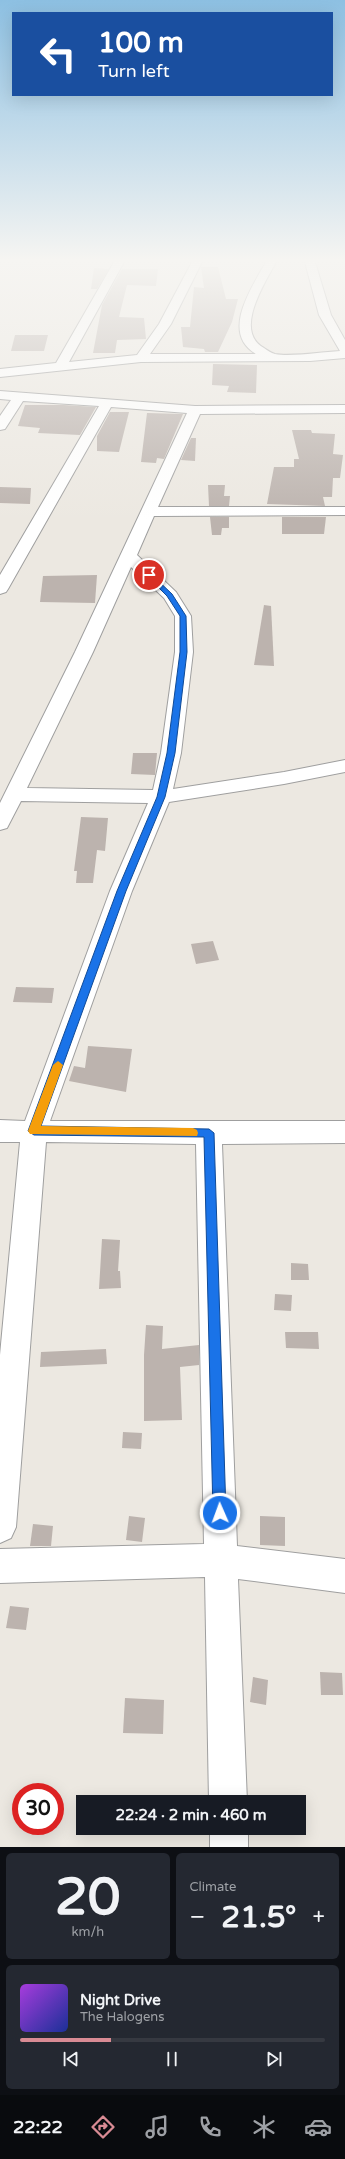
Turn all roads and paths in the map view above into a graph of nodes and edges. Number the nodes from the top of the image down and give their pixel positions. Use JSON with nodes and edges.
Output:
{"nodes":[{"id":1,"x":71,"y":348,"type":"edge"},
{"id":2,"x":149,"y":348,"type":"edge"},
{"id":3,"x":257,"y":348,"type":"edge"},
{"id":4,"x":345,"y":354,"type":"edge"},
{"id":5,"x":271,"y":357,"type":"junction"},
{"id":6,"x":141,"y":358,"type":"junction"},
{"id":7,"x":61,"y":366,"type":"junction"},
{"id":8,"x":0,"y":373,"type":"edge"},
{"id":9,"x":0,"y":395,"type":"edge"},
{"id":10,"x":20,"y":396,"type":"junction"},
{"id":11,"x":107,"y":403,"type":"junction"},
{"id":12,"x":345,"y":409,"type":"edge"},
{"id":13,"x":195,"y":410,"type":"junction"},
{"id":14,"x":0,"y":426,"type":"edge"},
{"id":15,"x":345,"y":511,"type":"edge"},
{"id":16,"x":148,"y":512,"type":"junction"},
{"id":17,"x":128,"y":555,"type":"junction"},
{"id":18,"x":0,"y":589,"type":"edge"},
{"id":19,"x":345,"y":766,"type":"edge"},
{"id":20,"x":14,"y":794,"type":"junction"},
{"id":21,"x":161,"y":797,"type":"junction"},
{"id":22,"x":2,"y":816,"type":"edge"},
{"id":23,"x":0,"y":1131,"type":"edge"},
{"id":24,"x":34,"y":1131,"type":"junction"},
{"id":25,"x":345,"y":1132,"type":"edge"},
{"id":26,"x":209,"y":1133,"type":"junction"},
{"id":27,"x":0,"y":1527,"type":"edge"},
{"id":28,"x":221,"y":1560,"type":"junction"},
{"id":29,"x":0,"y":1566,"type":"edge"},
{"id":30,"x":345,"y":1576,"type":"edge"},
{"id":31,"x":228,"y":1795,"type":"edge"},
{"id":32,"x":229,"y":1835,"type":"edge"},
{"id":33,"x":229,"y":1847,"type":"edge"}],
"edges":[{"from":1,"to":7,"type":"street"},
{"from":2,"to":6,"type":"street"},
{"from":3,"to":5,"type":"street"},
{"from":4,"to":5,"type":"street"},
{"from":5,"to":6,"type":"street"},
{"from":6,"to":7,"type":"street"},
{"from":7,"to":8,"type":"street"},
{"from":9,"to":10,"type":"street"},
{"from":10,"to":11,"type":"street"},
{"from":10,"to":14,"type":"street"},
{"from":11,"to":13,"type":"street"},
{"from":11,"to":18,"type":"street"},
{"from":12,"to":13,"type":"street"},
{"from":13,"to":16,"type":"street"},
{"from":15,"to":16,"type":"street"},
{"from":16,"to":17,"type":"street"},
{"from":17,"to":20,"type":"street"},
{"from":17,"to":21,"type":"street"},
{"from":19,"to":21,"type":"street"},
{"from":20,"to":21,"type":"street"},
{"from":20,"to":22,"type":"street"},
{"from":21,"to":24,"type":"street"},
{"from":23,"to":24,"type":"street"},
{"from":24,"to":26,"type":"street"},
{"from":24,"to":27,"type":"street"},
{"from":25,"to":26,"type":"street"},
{"from":26,"to":28,"type":"street"},
{"from":28,"to":29,"type":"street"},
{"from":28,"to":30,"type":"street"},
{"from":28,"to":31,"type":"street"},
{"from":32,"to":33,"type":"street"}]}
